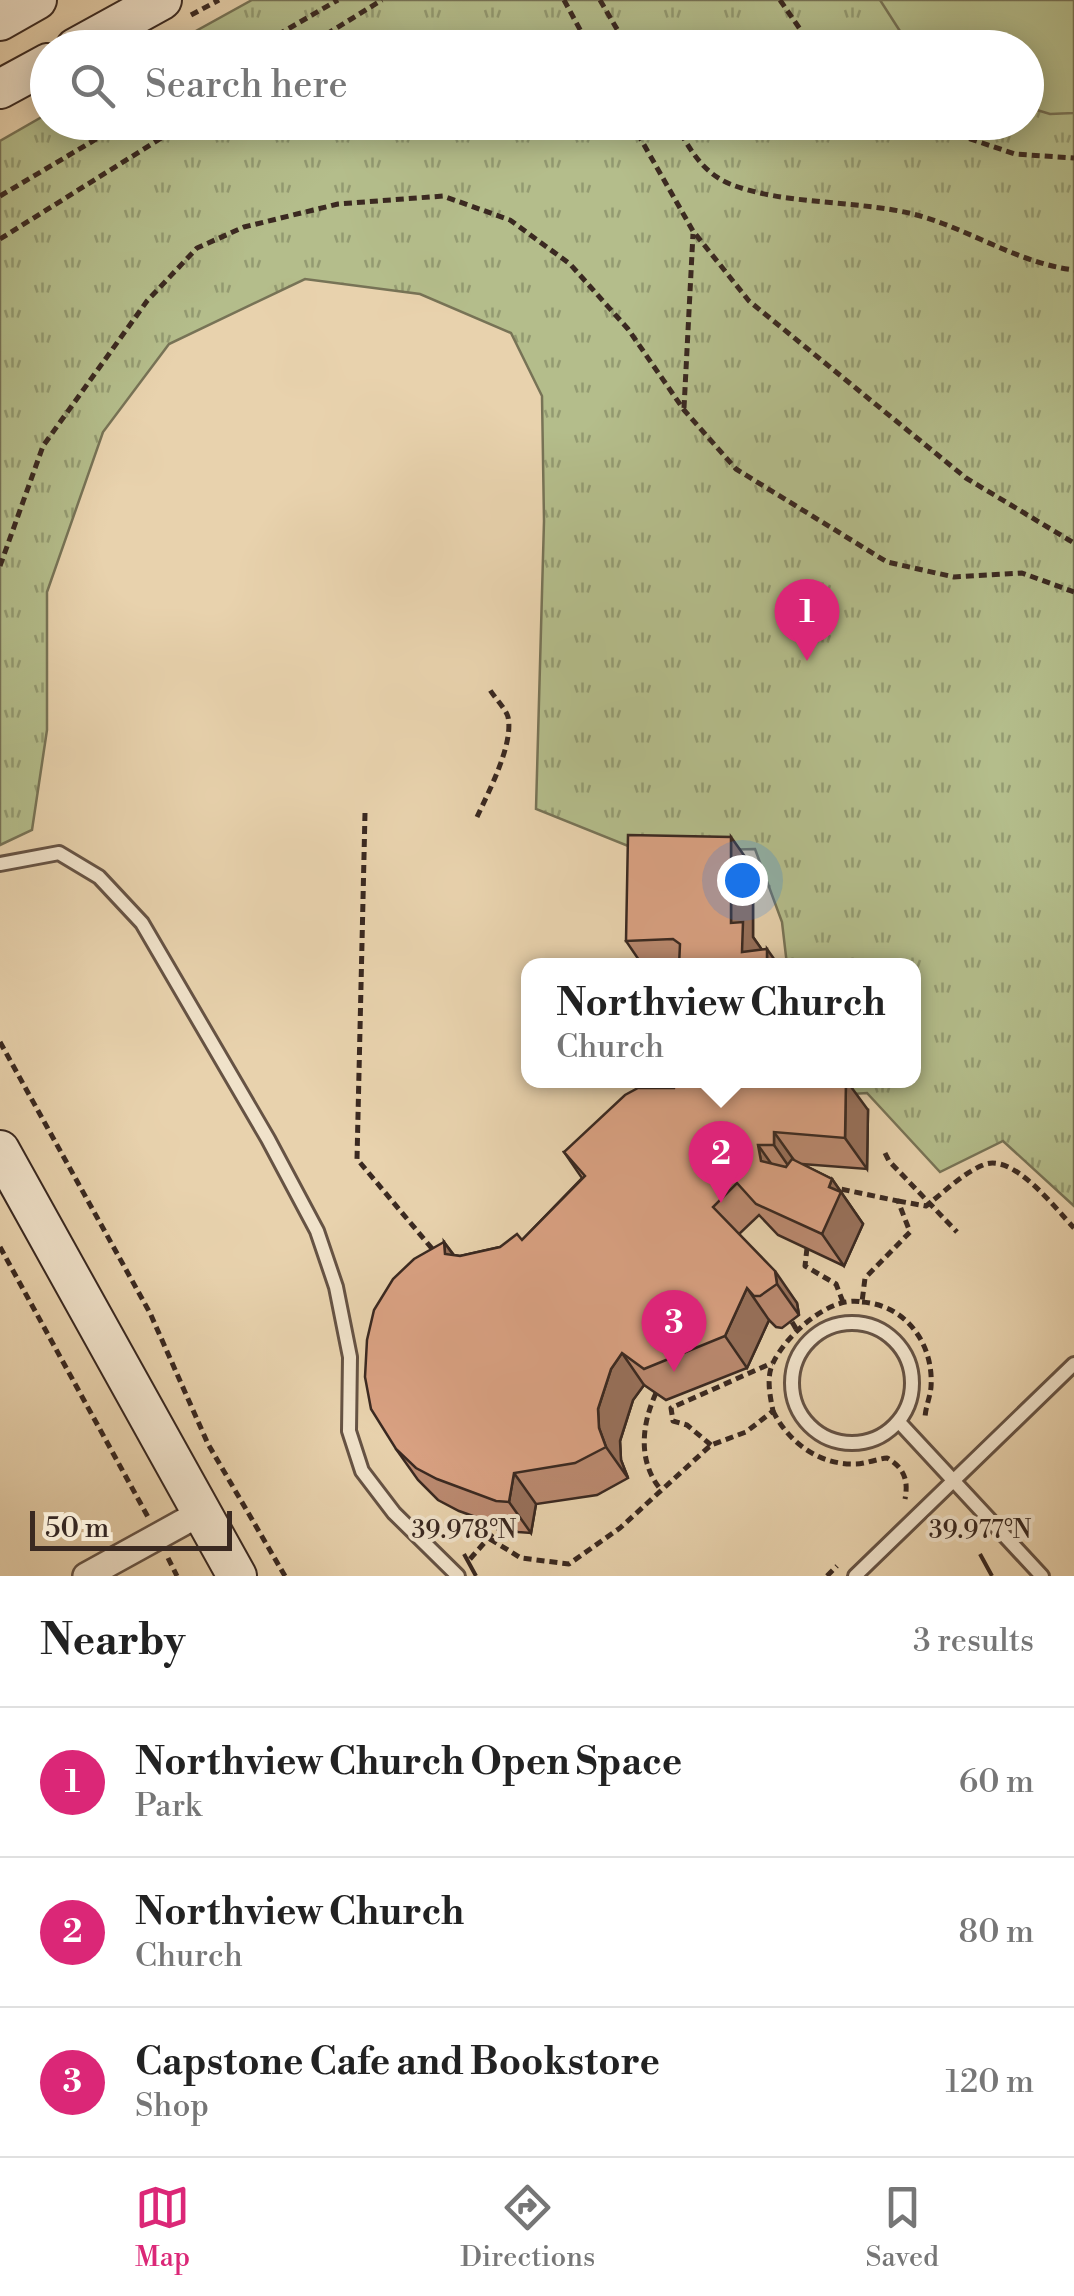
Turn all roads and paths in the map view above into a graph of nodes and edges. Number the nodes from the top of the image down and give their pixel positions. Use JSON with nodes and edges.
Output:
{"nodes":[{"id":1,"x":37,"y":0,"type":"edge"},
{"id":2,"x":162,"y":0,"type":"edge"},
{"id":3,"x":338,"y":0,"type":"edge"},
{"id":4,"x":382,"y":0,"type":"edge"},
{"id":5,"x":564,"y":0,"type":"edge"},
{"id":6,"x":600,"y":0,"type":"edge"},
{"id":7,"x":780,"y":0,"type":"edge"},
{"id":8,"x":0,"y":21,"type":"edge"},
{"id":9,"x":108,"y":30,"type":"edge"},
{"id":10,"x":286,"y":30,"type":"edge"},
{"id":11,"x":333,"y":30,"type":"edge"},
{"id":12,"x":580,"y":30,"type":"edge"},
{"id":13,"x":618,"y":30,"type":"edge"},
{"id":14,"x":801,"y":30,"type":"edge"},
{"id":15,"x":30,"y":73,"type":"edge"},
{"id":16,"x":0,"y":89,"type":"edge"},
{"id":17,"x":94,"y":140,"type":"edge"},
{"id":18,"x":158,"y":140,"type":"edge"},
{"id":19,"x":641,"y":140,"type":"edge"},
{"id":20,"x":685,"y":140,"type":"edge"},
{"id":21,"x":973,"y":140,"type":"edge"},
{"id":22,"x":1074,"y":158,"type":"edge"},
{"id":23,"x":0,"y":196,"type":"edge"},
{"id":24,"x":693,"y":231,"type":"junction"},
{"id":25,"x":0,"y":238,"type":"edge"},
{"id":26,"x":1074,"y":270,"type":"edge"},
{"id":27,"x":684,"y":410,"type":"junction"},
{"id":28,"x":1074,"y":543,"type":"edge"},
{"id":29,"x":0,"y":566,"type":"edge"},
{"id":30,"x":1074,"y":592,"type":"edge"},
{"id":31,"x":490,"y":690,"type":"dead end"},
{"id":32,"x":365,"y":812,"type":"dead end"},
{"id":33,"x":477,"y":818,"type":"dead end"},
{"id":34,"x":0,"y":864,"type":"edge"},
{"id":35,"x":0,"y":1042,"type":"edge"},
{"id":36,"x":0,"y":1150,"type":"edge"},
{"id":37,"x":886,"y":1153,"type":"dead end"},
{"id":38,"x":826,"y":1186,"type":"edge"},
{"id":39,"x":898,"y":1201,"type":"junction"},
{"id":40,"x":930,"y":1202,"type":"junction"},
{"id":41,"x":1074,"y":1228,"type":"edge"},
{"id":42,"x":957,"y":1232,"type":"dead end"},
{"id":43,"x":0,"y":1248,"type":"edge"},
{"id":44,"x":807,"y":1248,"type":"edge"},
{"id":45,"x":442,"y":1259,"type":"edge"},
{"id":46,"x":843,"y":1302,"type":"junction"},
{"id":47,"x":862,"y":1302,"type":"junction"},
{"id":48,"x":792,"y":1322,"type":"dead end"},
{"id":49,"x":798,"y":1332,"type":"junction"},
{"id":50,"x":772,"y":1364,"type":"junction"},
{"id":51,"x":1074,"y":1364,"type":"edge"},
{"id":52,"x":656,"y":1393,"type":"edge"},
{"id":53,"x":772,"y":1411,"type":"junction"},
{"id":54,"x":899,"y":1422,"type":"junction"},
{"id":55,"x":929,"y":1429,"type":"dead end"},
{"id":56,"x":711,"y":1445,"type":"junction"},
{"id":57,"x":954,"y":1479,"type":"junction"},
{"id":58,"x":661,"y":1490,"type":"junction"},
{"id":59,"x":904,"y":1503,"type":"dead end"},
{"id":60,"x":202,"y":1512,"type":"junction"},
{"id":61,"x":500,"y":1525,"type":"edge"},
{"id":62,"x":158,"y":1536,"type":"junction"},
{"id":63,"x":490,"y":1540,"type":"junction"},
{"id":64,"x":840,"y":1564,"type":"dead end"},
{"id":65,"x":175,"y":1575,"type":"edge"},
{"id":66,"x":457,"y":1575,"type":"edge"},
{"id":67,"x":86,"y":1576,"type":"edge"},
{"id":68,"x":238,"y":1576,"type":"edge"},
{"id":69,"x":285,"y":1576,"type":"edge"},
{"id":70,"x":827,"y":1576,"type":"edge"},
{"id":71,"x":856,"y":1576,"type":"edge"},
{"id":72,"x":1042,"y":1576,"type":"edge"}],
"edges":[{"from":1,"to":8,"type":"main road"},
{"from":2,"to":9,"type":"main road"},
{"from":3,"to":10,"type":"path"},
{"from":4,"to":11,"type":"path"},
{"from":5,"to":12,"type":"path"},
{"from":6,"to":13,"type":"path"},
{"from":7,"to":14,"type":"path"},
{"from":15,"to":16,"type":"main road"},
{"from":17,"to":23,"type":"path"},
{"from":18,"to":25,"type":"path"},
{"from":19,"to":24,"type":"path"},
{"from":20,"to":26,"type":"path"},
{"from":21,"to":22,"type":"path"},
{"from":24,"to":27,"type":"path"},
{"from":24,"to":28,"type":"path"},
{"from":27,"to":29,"type":"path"},
{"from":27,"to":30,"type":"path"},
{"from":31,"to":33,"type":"path"},
{"from":32,"to":45,"type":"path"},
{"from":34,"to":66,"type":"lane"},
{"from":35,"to":69,"type":"path"},
{"from":36,"to":60,"type":"main road"},
{"from":37,"to":40,"type":"path"},
{"from":38,"to":39,"type":"path"},
{"from":39,"to":40,"type":"path"},
{"from":39,"to":47,"type":"path"},
{"from":40,"to":41,"type":"path"},
{"from":40,"to":42,"type":"path"},
{"from":43,"to":62,"type":"path"},
{"from":44,"to":46,"type":"path"},
{"from":46,"to":47,"type":"path"},
{"from":46,"to":49,"type":"path"},
{"from":47,"to":55,"type":"path"},
{"from":48,"to":49,"type":"path"},
{"from":49,"to":50,"type":"path"},
{"from":50,"to":53,"type":"path"},
{"from":50,"to":56,"type":"path"},
{"from":51,"to":57,"type":"lane"},
{"from":52,"to":58,"type":"path"},
{"from":53,"to":56,"type":"path"},
{"from":53,"to":59,"type":"path"},
{"from":54,"to":54,"type":"lane"},
{"from":54,"to":57,"type":"lane"},
{"from":56,"to":58,"type":"path"},
{"from":57,"to":71,"type":"lane"},
{"from":57,"to":72,"type":"lane"},
{"from":58,"to":63,"type":"path"},
{"from":60,"to":62,"type":"street"},
{"from":60,"to":68,"type":"main road"},
{"from":61,"to":63,"type":"path"},
{"from":62,"to":65,"type":"path"},
{"from":62,"to":67,"type":"street"},
{"from":63,"to":66,"type":"path"},
{"from":64,"to":70,"type":"path"}]}
